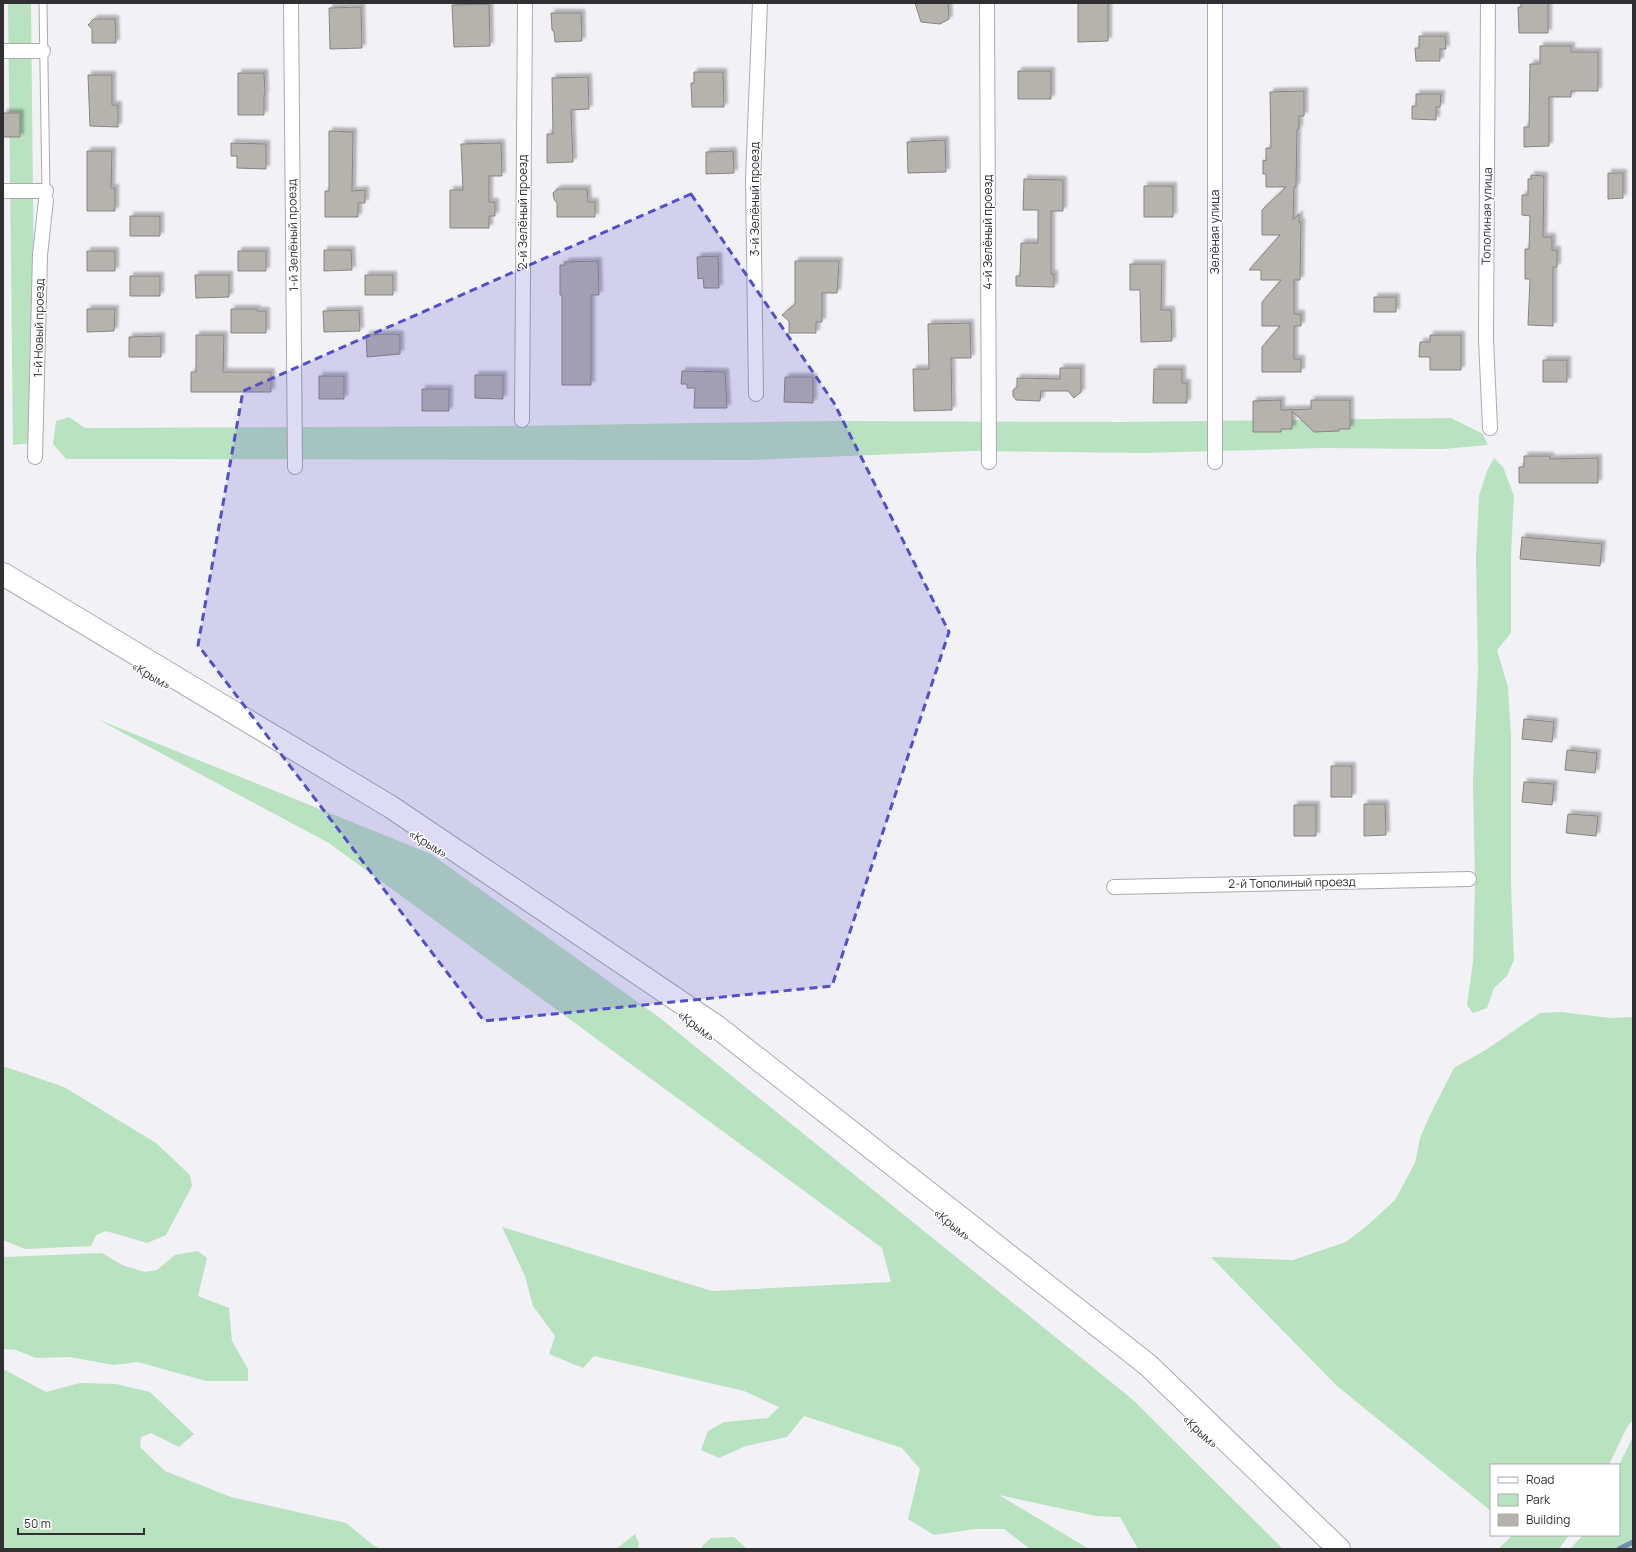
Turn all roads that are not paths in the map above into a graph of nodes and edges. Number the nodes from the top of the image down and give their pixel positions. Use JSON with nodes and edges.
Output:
{"nodes":[{"id":1,"x":43,"y":3,"type":"edge"},
{"id":2,"x":291,"y":3,"type":"edge"},
{"id":3,"x":525,"y":3,"type":"edge"},
{"id":4,"x":760,"y":3,"type":"edge"},
{"id":5,"x":987,"y":3,"type":"edge"},
{"id":6,"x":1215,"y":3,"type":"edge"},
{"id":7,"x":1488,"y":3,"type":"edge"},
{"id":8,"x":3,"y":51,"type":"edge"},
{"id":9,"x":43,"y":51,"type":"junction"},
{"id":10,"x":3,"y":191,"type":"edge"},
{"id":11,"x":46,"y":196,"type":"junction"},
{"id":12,"x":756,"y":394,"type":"dead end"},
{"id":13,"x":522,"y":420,"type":"dead end"},
{"id":14,"x":1490,"y":428,"type":"dead end"},
{"id":15,"x":35,"y":457,"type":"dead end"},
{"id":16,"x":989,"y":462,"type":"dead end"},
{"id":17,"x":1215,"y":462,"type":"dead end"},
{"id":18,"x":295,"y":467,"type":"dead end"},
{"id":19,"x":3,"y":574,"type":"edge"},
{"id":20,"x":3,"y":590,"type":"edge"},
{"id":21,"x":1469,"y":879,"type":"dead end"},
{"id":22,"x":1114,"y":887,"type":"dead end"},
{"id":23,"x":1326,"y":1549,"type":"edge"},
{"id":24,"x":1339,"y":1549,"type":"edge"}],
"edges":[{"from":1,"to":9,"type":"lane"},
{"from":2,"to":18,"type":"street","name":"1-й Зелёный проезд"},
{"from":3,"to":13,"type":"street","name":"2-й Зелёный проезд"},
{"from":4,"to":12,"type":"street","name":"3-й Зелёный проезд"},
{"from":5,"to":16,"type":"street","name":"4-й Зелёный проезд"},
{"from":6,"to":17,"type":"street","name":"Зелёная улица"},
{"from":7,"to":14,"type":"street","name":"Тополиная улица"},
{"from":8,"to":9,"type":"street"},
{"from":9,"to":11,"type":"lane"},
{"from":10,"to":11,"type":"street"},
{"from":11,"to":15,"type":"street","name":"1-й Новый проезд"},
{"from":19,"to":24,"type":"highway"},
{"from":20,"to":23,"type":"highway","name":"«Крым»"},
{"from":21,"to":22,"type":"street","name":"2-й Тополиный проезд"}]}
